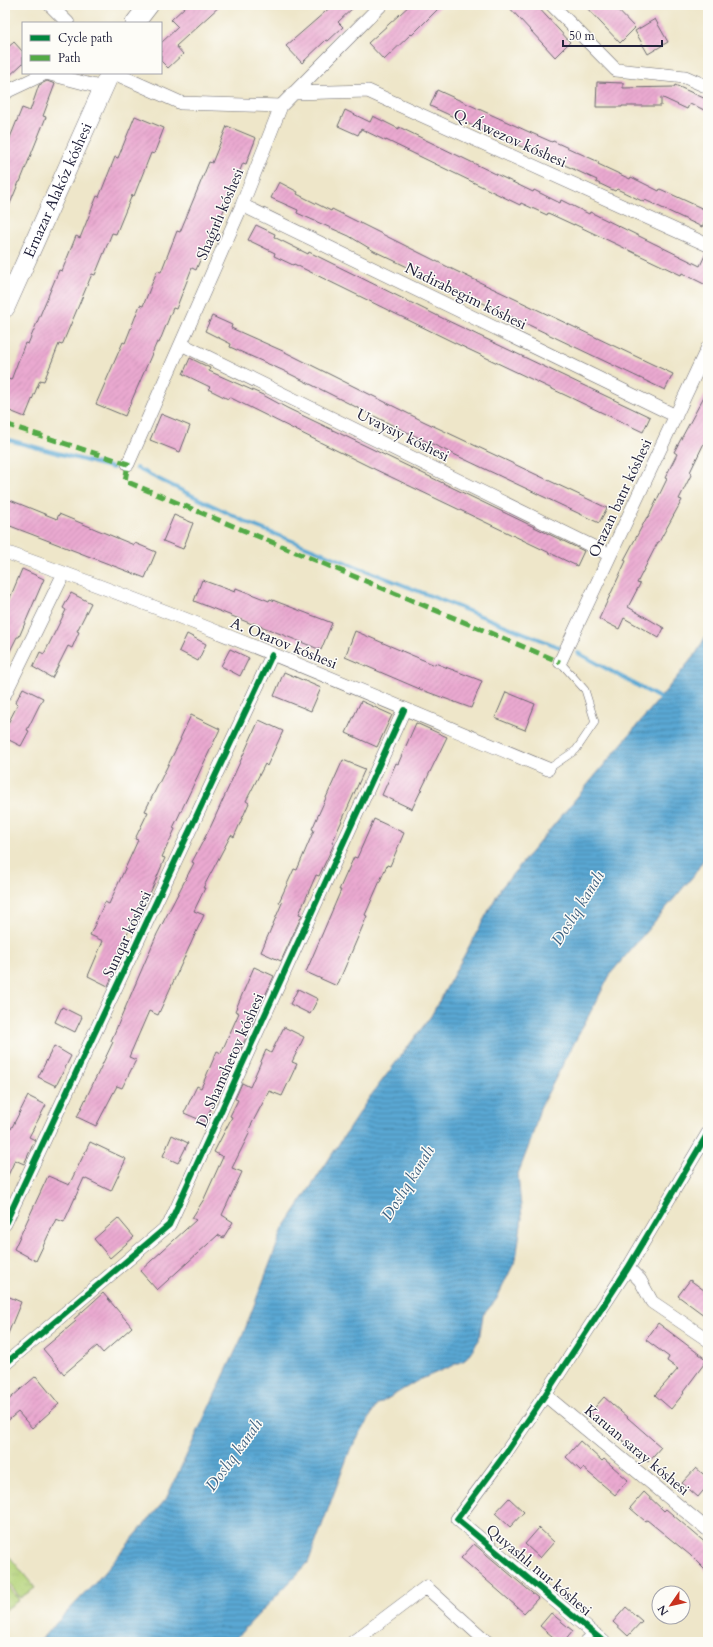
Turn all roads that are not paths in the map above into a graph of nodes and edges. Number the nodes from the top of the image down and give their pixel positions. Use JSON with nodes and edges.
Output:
{"nodes":[{"id":1,"x":50,"y":5,"type":"edge"},
{"id":2,"x":149,"y":5,"type":"edge"},
{"id":3,"x":382,"y":5,"type":"edge"},
{"id":4,"x":552,"y":5,"type":"edge"},
{"id":5,"x":67,"y":22,"type":"edge"},
{"id":6,"x":136,"y":22,"type":"edge"},
{"id":7,"x":44,"y":74,"type":"edge"},
{"id":8,"x":59,"y":74,"type":"edge"},
{"id":9,"x":109,"y":78,"type":"edge"},
{"id":10,"x":708,"y":87,"type":"edge"},
{"id":11,"x":293,"y":93,"type":"junction"},
{"id":12,"x":5,"y":94,"type":"edge"},
{"id":13,"x":281,"y":106,"type":"junction"},
{"id":14,"x":242,"y":205,"type":"junction"},
{"id":15,"x":708,"y":244,"type":"edge"},
{"id":16,"x":5,"y":308,"type":"edge"},
{"id":17,"x":181,"y":344,"type":"junction"},
{"id":18,"x":708,"y":347,"type":"edge"},
{"id":19,"x":676,"y":416,"type":"junction"},
{"id":20,"x":128,"y":464,"type":"dead end"},
{"id":21,"x":5,"y":552,"type":"edge"},
{"id":22,"x":610,"y":555,"type":"junction"},
{"id":23,"x":64,"y":573,"type":"junction"},
{"id":24,"x":272,"y":655,"type":"junction"},
{"id":25,"x":560,"y":662,"type":"joint"},
{"id":26,"x":5,"y":694,"type":"edge"},
{"id":27,"x":404,"y":710,"type":"junction"},
{"id":28,"x":548,"y":769,"type":"joint"},
{"id":29,"x":708,"y":1133,"type":"edge"},
{"id":30,"x":703,"y":1156,"type":"edge"},
{"id":31,"x":5,"y":1224,"type":"edge"},
{"id":32,"x":628,"y":1268,"type":"junction"},
{"id":33,"x":708,"y":1340,"type":"edge"},
{"id":34,"x":5,"y":1364,"type":"edge"},
{"id":35,"x":545,"y":1394,"type":"junction"},
{"id":36,"x":708,"y":1530,"type":"edge"},
{"id":37,"x":595,"y":1639,"type":"edge"},
{"id":38,"x":353,"y":1642,"type":"edge"},
{"id":39,"x":487,"y":1642,"type":"edge"}],
"edges":[{"from":1,"to":5,"type":"street"},
{"from":2,"to":6,"type":"main road"},
{"from":3,"to":11,"type":"street","name":"Shaǵırlı kóshesi"},
{"from":4,"to":10,"type":"street"},
{"from":7,"to":12,"type":"street"},
{"from":8,"to":9,"type":"street"},
{"from":9,"to":13,"type":"street"},
{"from":9,"to":16,"type":"main road","name":"Ernazar Alakóz kóshesi"},
{"from":11,"to":13,"type":"street","name":"Shaǵırlı kóshesi"},
{"from":11,"to":15,"type":"street","name":"Q. Áwezov kóshesi"},
{"from":13,"to":14,"type":"street","name":"Shaǵırlı kóshesi"},
{"from":14,"to":17,"type":"street","name":"Shaǵırlı kóshesi"},
{"from":14,"to":19,"type":"street","name":"Nadirabegim kóshesi"},
{"from":17,"to":20,"type":"street","name":"Shaǵırlı kóshesi"},
{"from":17,"to":22,"type":"street","name":"Uvaysiy kóshesi"},
{"from":18,"to":19,"type":"street","name":"Orazan batır kóshesi"},
{"from":19,"to":22,"type":"street","name":"Orazan batır kóshesi"},
{"from":21,"to":23,"type":"street","name":"A. Otarov kóshesi"},
{"from":22,"to":25,"type":"street","name":"Orazan batır kóshesi"},
{"from":23,"to":24,"type":"street","name":"A. Otarov kóshesi"},
{"from":23,"to":26,"type":"street"},
{"from":24,"to":27,"type":"street","name":"A. Otarov kóshesi"},
{"from":24,"to":31,"type":"street","name":"Sunqar kóshesi"},
{"from":25,"to":28,"type":"lane"},
{"from":27,"to":28,"type":"street","name":"A. Otarov kóshesi"},
{"from":27,"to":34,"type":"street","name":"D. Shamshetov kóshesi"},
{"from":29,"to":30,"type":"street"},
{"from":30,"to":32,"type":"street"},
{"from":32,"to":33,"type":"street"},
{"from":32,"to":35,"type":"street"},
{"from":35,"to":36,"type":"street","name":"Karuan saray kóshesi"},
{"from":35,"to":37,"type":"street","name":"Quyashlı nur kóshesi"},
{"from":38,"to":39,"type":"street"}]}
